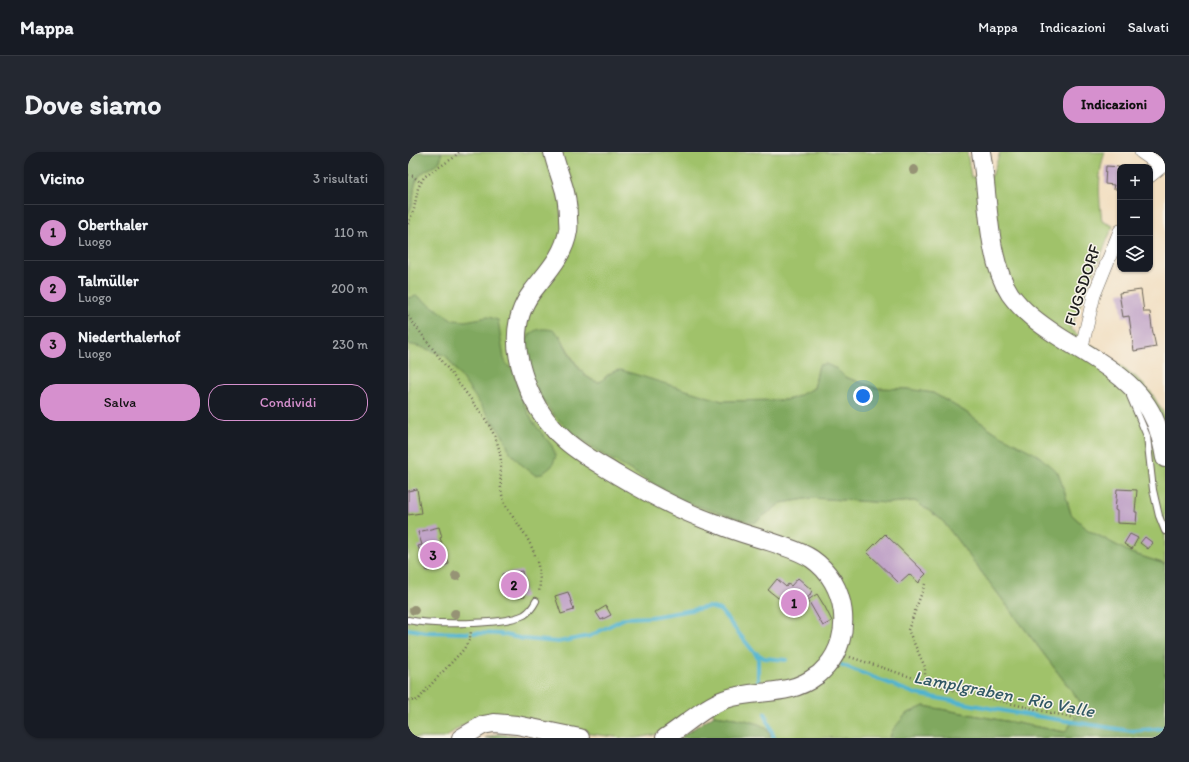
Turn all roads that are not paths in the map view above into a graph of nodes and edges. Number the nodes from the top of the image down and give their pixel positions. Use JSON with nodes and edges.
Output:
{"nodes":[{"id":1,"x":553,"y":152,"type":"edge"},
{"id":2,"x":981,"y":152,"type":"edge"},
{"id":3,"x":1141,"y":152,"type":"edge"},
{"id":4,"x":1163,"y":165,"type":"edge"},
{"id":5,"x":1153,"y":173,"type":"edge"},
{"id":6,"x":1118,"y":236,"type":"edge"},
{"id":7,"x":1079,"y":349,"type":"junction"},
{"id":8,"x":1134,"y":388,"type":"junction"},
{"id":9,"x":1165,"y":458,"type":"edge"},
{"id":10,"x":1165,"y":531,"type":"edge"},
{"id":11,"x":536,"y":601,"type":"road end"},
{"id":12,"x":408,"y":620,"type":"edge"},
{"id":13,"x":461,"y":738,"type":"edge"},
{"id":14,"x":580,"y":738,"type":"edge"},
{"id":15,"x":665,"y":738,"type":"edge"}],
"edges":[{"from":1,"to":15,"type":"street"},
{"from":2,"to":7,"type":"street"},
{"from":3,"to":4,"type":"street"},
{"from":4,"to":5,"type":"street"},
{"from":6,"to":7,"type":"street","name":"FUGSDORF"},
{"from":7,"to":8,"type":"street"},
{"from":8,"to":9,"type":"street"},
{"from":8,"to":10,"type":"lane"},
{"from":11,"to":12,"type":"lane"},
{"from":13,"to":14,"type":"street"}]}
